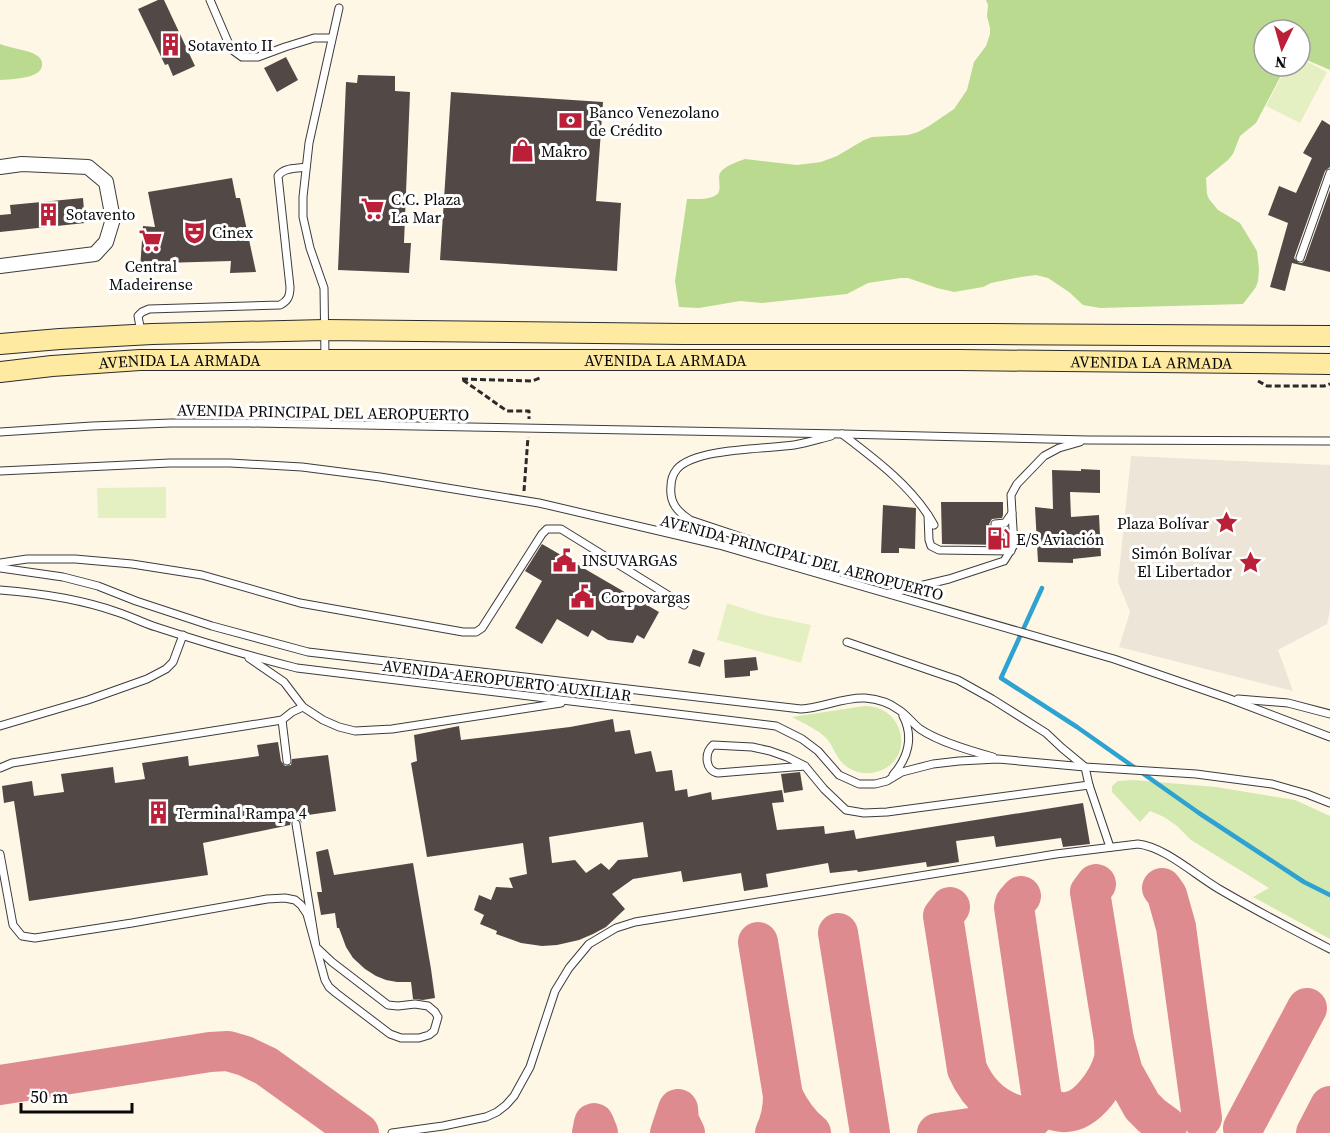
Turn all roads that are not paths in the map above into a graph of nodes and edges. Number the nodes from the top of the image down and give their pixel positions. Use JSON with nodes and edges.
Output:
{"nodes":[{"id":1,"x":210,"y":0,"type":"edge"},
{"id":2,"x":339,"y":8,"type":"dead end"},
{"id":3,"x":331,"y":38,"type":"junction"},
{"id":4,"x":0,"y":167,"type":"edge"},
{"id":5,"x":306,"y":167,"type":"junction"},
{"id":6,"x":1330,"y":173,"type":"edge"},
{"id":7,"x":1300,"y":258,"type":"dead end"},
{"id":8,"x":0,"y":266,"type":"edge"},
{"id":9,"x":325,"y":330,"type":"junction"},
{"id":10,"x":141,"y":334,"type":"junction"},
{"id":11,"x":1330,"y":336,"type":"edge"},
{"id":12,"x":0,"y":344,"type":"edge"},
{"id":13,"x":326,"y":360,"type":"junction"},
{"id":14,"x":1330,"y":364,"type":"edge"},
{"id":15,"x":0,"y":372,"type":"edge"},
{"id":16,"x":0,"y":432,"type":"edge"},
{"id":17,"x":842,"y":434,"type":"junction"},
{"id":18,"x":1088,"y":440,"type":"junction"},
{"id":19,"x":1330,"y":441,"type":"edge"},
{"id":20,"x":0,"y":471,"type":"edge"},
{"id":21,"x":928,"y":513,"type":"junction"},
{"id":22,"x":1012,"y":513,"type":"junction"},
{"id":23,"x":995,"y":524,"type":"dead end"},
{"id":24,"x":934,"y":525,"type":"dead end"},
{"id":25,"x":1011,"y":550,"type":"junction"},
{"id":26,"x":0,"y":563,"type":"edge"},
{"id":27,"x":0,"y":568,"type":"edge"},
{"id":28,"x":836,"y":579,"type":"junction"},
{"id":29,"x":0,"y":590,"type":"edge"},
{"id":30,"x":888,"y":594,"type":"junction"},
{"id":31,"x":684,"y":605,"type":"dead end"},
{"id":32,"x":183,"y":635,"type":"junction"},
{"id":33,"x":847,"y":642,"type":"dead end"},
{"id":34,"x":245,"y":655,"type":"junction"},
{"id":35,"x":1230,"y":699,"type":"junction"},
{"id":36,"x":573,"y":702,"type":"junction"},
{"id":37,"x":303,"y":707,"type":"junction"},
{"id":38,"x":898,"y":709,"type":"junction"},
{"id":39,"x":1329,"y":713,"type":"edge"},
{"id":40,"x":282,"y":720,"type":"junction"},
{"id":41,"x":0,"y":726,"type":"edge"},
{"id":42,"x":1330,"y":737,"type":"edge"},
{"id":43,"x":0,"y":759,"type":"edge"},
{"id":44,"x":998,"y":759,"type":"junction"},
{"id":45,"x":287,"y":761,"type":"dead end"},
{"id":46,"x":12,"y":763,"type":"junction"},
{"id":47,"x":805,"y":766,"type":"junction"},
{"id":48,"x":1085,"y":767,"type":"junction"},
{"id":49,"x":0,"y":768,"type":"edge"},
{"id":50,"x":887,"y":781,"type":"junction"},
{"id":51,"x":1089,"y":785,"type":"junction"},
{"id":52,"x":1330,"y":803,"type":"edge"},
{"id":53,"x":296,"y":824,"type":"dead end"},
{"id":54,"x":1110,"y":847,"type":"junction"},
{"id":55,"x":0,"y":854,"type":"edge"},
{"id":56,"x":316,"y":947,"type":"junction"},
{"id":57,"x":1330,"y":949,"type":"edge"},
{"id":58,"x":392,"y":1133,"type":"edge"}],
"edges":[{"from":1,"to":3,"type":"lane"},
{"from":2,"to":3,"type":"lane"},
{"from":3,"to":5,"type":"lane"},
{"from":4,"to":8,"type":"street"},
{"from":5,"to":9,"type":"lane"},
{"from":5,"to":10,"type":"lane"},
{"from":6,"to":7,"type":"lane"},
{"from":9,"to":10,"type":"main road","name":"AVENIDA LA ARMADA"},
{"from":9,"to":11,"type":"main road","name":"AVENIDA LA ARMADA"},
{"from":9,"to":13,"type":"lane"},
{"from":10,"to":12,"type":"main road","name":"AVENIDA LA ARMADA"},
{"from":13,"to":14,"type":"main road","name":"AVENIDA LA ARMADA"},
{"from":13,"to":15,"type":"main road","name":"AVENIDA LA ARMADA"},
{"from":16,"to":17,"type":"lane","name":"AVENIDA PRINCIPAL DEL AEROPUERTO"},
{"from":17,"to":18,"type":"lane","name":"AVENIDA PRINCIPAL DEL AEROPUERTO"},
{"from":17,"to":21,"type":"lane"},
{"from":17,"to":28,"type":"lane"},
{"from":18,"to":19,"type":"lane","name":"AVENIDA PRINCIPAL DEL AEROPUERTO"},
{"from":18,"to":22,"type":"lane"},
{"from":20,"to":28,"type":"lane","name":"AVENIDA PRINCIPAL DEL AEROPUERTO"},
{"from":21,"to":24,"type":"lane"},
{"from":21,"to":25,"type":"lane"},
{"from":22,"to":23,"type":"lane"},
{"from":22,"to":25,"type":"lane"},
{"from":25,"to":30,"type":"lane"},
{"from":26,"to":31,"type":"lane"},
{"from":27,"to":38,"type":"lane","name":"AVENIDA AEROPUERTO AUXILIAR"},
{"from":28,"to":30,"type":"lane","name":"AVENIDA PRINCIPAL DEL AEROPUERTO"},
{"from":29,"to":32,"type":"lane","name":"AVENIDA AEROPUERTO AUXILIAR"},
{"from":30,"to":35,"type":"lane","name":"AVENIDA PRINCIPAL DEL AEROPUERTO"},
{"from":32,"to":34,"type":"lane","name":"AVENIDA AEROPUERTO AUXILIAR"},
{"from":32,"to":41,"type":"lane"},
{"from":33,"to":48,"type":"lane"},
{"from":34,"to":36,"type":"lane","name":"AVENIDA AEROPUERTO AUXILIAR"},
{"from":34,"to":37,"type":"lane"},
{"from":35,"to":39,"type":"lane"},
{"from":35,"to":42,"type":"lane","name":"AVENIDA PRINCIPAL DEL AEROPUERTO"},
{"from":36,"to":37,"type":"lane"},
{"from":36,"to":50,"type":"lane","name":"AVENIDA AEROPUERTO AUXILIAR"},
{"from":37,"to":40,"type":"lane"},
{"from":38,"to":44,"type":"lane","name":"AVENIDA AEROPUERTO AUXILIAR"},
{"from":38,"to":50,"type":"lane"},
{"from":40,"to":45,"type":"lane"},
{"from":40,"to":46,"type":"lane"},
{"from":43,"to":46,"type":"lane"},
{"from":44,"to":48,"type":"lane","name":"AVENIDA AEROPUERTO AUXILIAR"},
{"from":44,"to":50,"type":"lane","name":"AVENIDA AEROPUERTO AUXILIAR"},
{"from":46,"to":49,"type":"lane"},
{"from":47,"to":47,"type":"lane"},
{"from":47,"to":51,"type":"lane"},
{"from":48,"to":51,"type":"lane"},
{"from":48,"to":52,"type":"lane","name":"AVENIDA AEROPUERTO AUXILIAR"},
{"from":51,"to":54,"type":"lane"},
{"from":53,"to":56,"type":"lane"},
{"from":54,"to":57,"type":"lane"},
{"from":54,"to":58,"type":"lane"},
{"from":55,"to":56,"type":"lane"},
{"from":56,"to":56,"type":"lane"}]}
